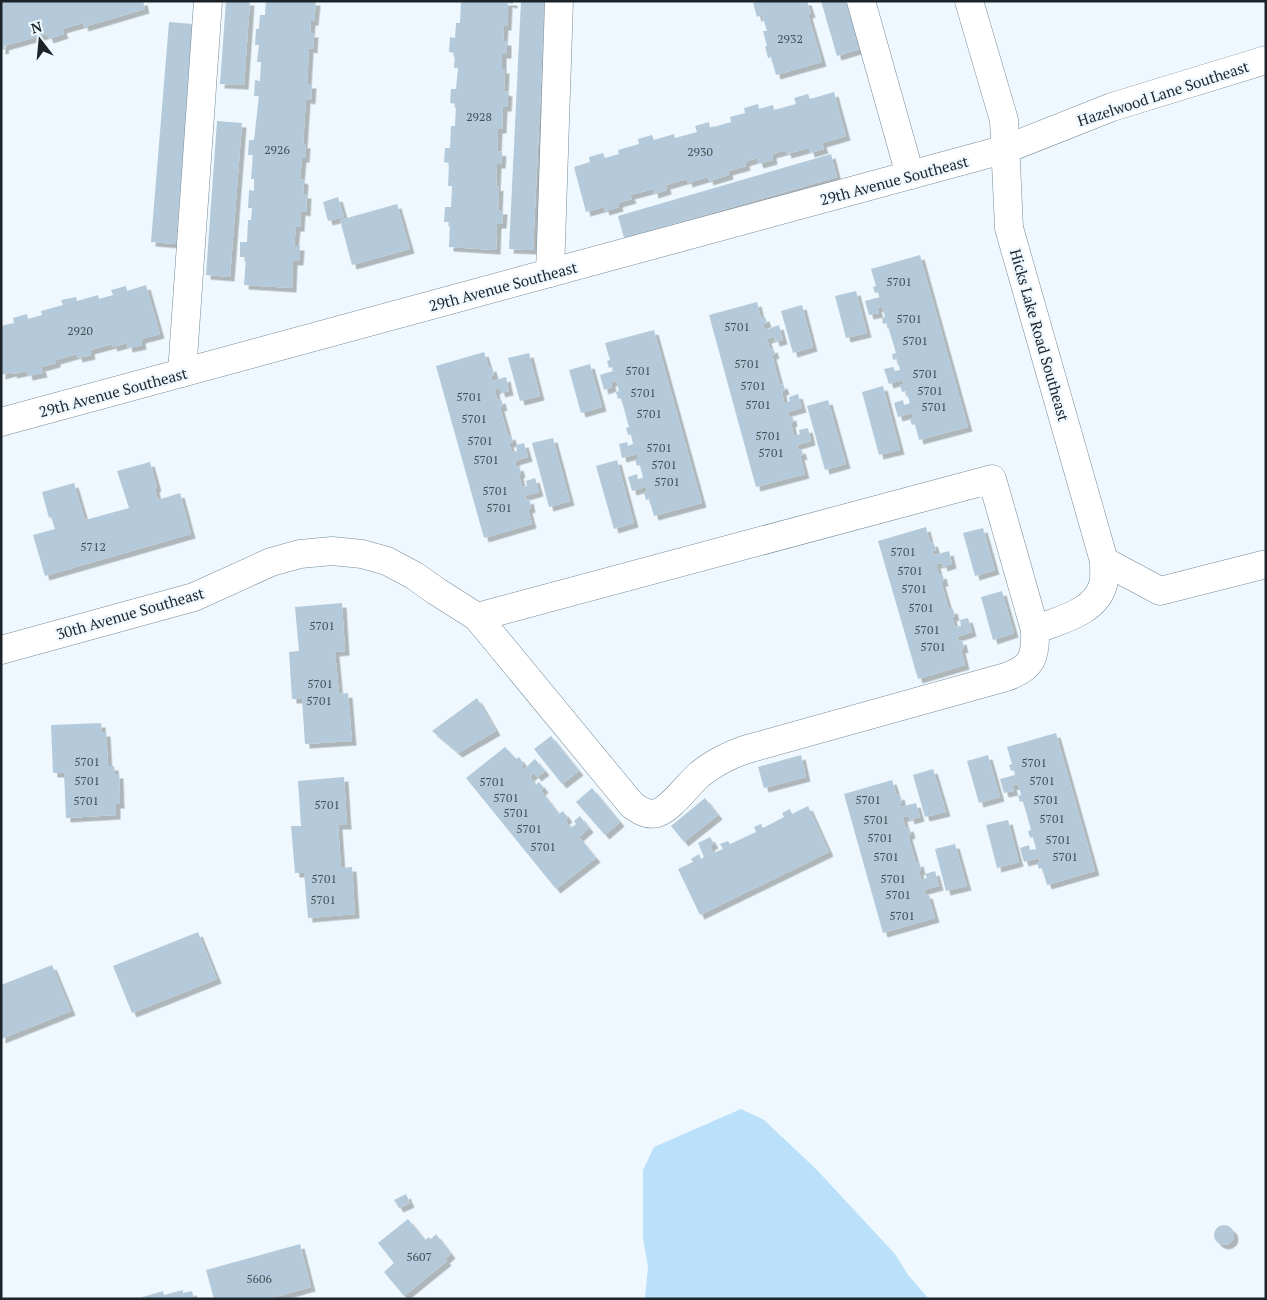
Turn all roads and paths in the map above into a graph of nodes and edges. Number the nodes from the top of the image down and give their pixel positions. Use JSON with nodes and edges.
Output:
{"nodes":[{"id":1,"x":208,"y":1,"type":"edge"},
{"id":2,"x":559,"y":1,"type":"edge"},
{"id":3,"x":861,"y":1,"type":"edge"},
{"id":4,"x":969,"y":1,"type":"edge"},
{"id":5,"x":1266,"y":60,"type":"edge"},
{"id":6,"x":1006,"y":149,"type":"junction"},
{"id":7,"x":910,"y":175,"type":"junction"},
{"id":8,"x":550,"y":273,"type":"junction"},
{"id":9,"x":182,"y":373,"type":"junction"},
{"id":10,"x":1,"y":422,"type":"edge"},
{"id":11,"x":1104,"y":561,"type":"junction"},
{"id":12,"x":1266,"y":564,"type":"edge"},
{"id":13,"x":477,"y":617,"type":"junction"},
{"id":14,"x":1035,"y":630,"type":"junction"},
{"id":15,"x":1,"y":650,"type":"edge"}],
"edges":[{"from":1,"to":9,"type":"street"},
{"from":2,"to":8,"type":"street"},
{"from":3,"to":7,"type":"street"},
{"from":4,"to":6,"type":"street","name":"Hicks Lake Road Southeast"},
{"from":5,"to":6,"type":"street","name":"Hazelwood Lane Southeast"},
{"from":6,"to":7,"type":"street","name":"29th Avenue Southeast"},
{"from":6,"to":11,"type":"street","name":"Hicks Lake Road Southeast"},
{"from":7,"to":8,"type":"street","name":"29th Avenue Southeast"},
{"from":8,"to":9,"type":"street","name":"29th Avenue Southeast"},
{"from":9,"to":10,"type":"street","name":"29th Avenue Southeast"},
{"from":11,"to":12,"type":"street"},
{"from":11,"to":14,"type":"street","name":"Hicks Lake Road Southeast"},
{"from":13,"to":14,"type":"street"},
{"from":13,"to":14,"type":"street","name":"30th Avenue Southeast"},
{"from":13,"to":15,"type":"street","name":"30th Avenue Southeast"}]}
